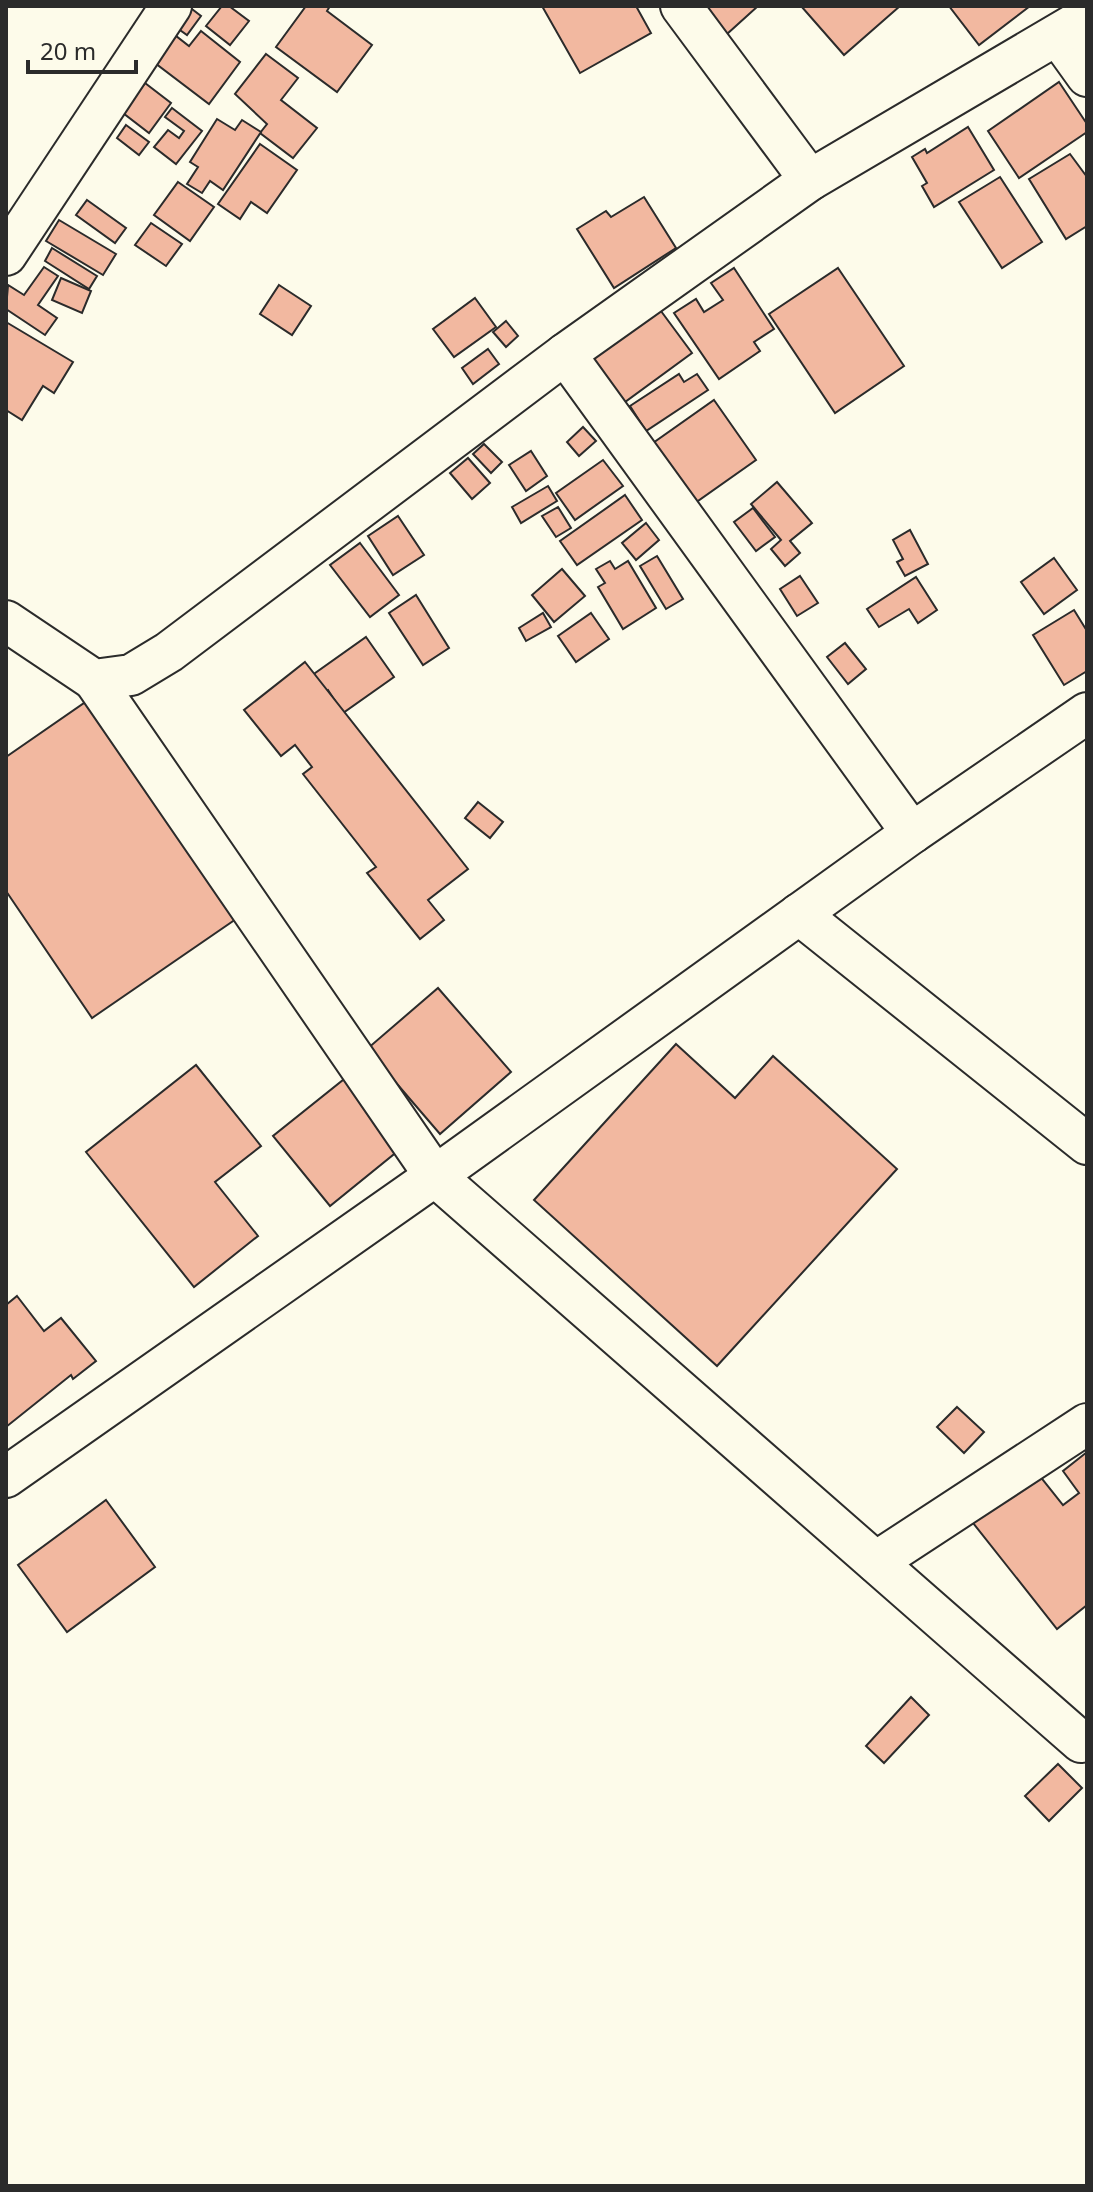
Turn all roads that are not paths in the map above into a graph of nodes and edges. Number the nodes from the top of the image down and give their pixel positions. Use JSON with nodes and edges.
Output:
{"nodes":[{"id":1,"x":171,"y":6,"type":"edge"},
{"id":2,"x":681,"y":6,"type":"edge"},
{"id":3,"x":1073,"y":27,"type":"edge"},
{"id":4,"x":1087,"y":76,"type":"edge"},
{"id":5,"x":810,"y":180,"type":"junction"},
{"id":6,"x":6,"y":255,"type":"edge"},
{"id":7,"x":565,"y":354,"type":"junction"},
{"id":8,"x":6,"y":621,"type":"edge"},
{"id":9,"x":94,"y":680,"type":"junction"},
{"id":10,"x":1087,"y":713,"type":"edge"},
{"id":11,"x":912,"y":833,"type":"junction"},
{"id":12,"x":799,"y":914,"type":"junction"},
{"id":13,"x":1087,"y":1144,"type":"edge"},
{"id":14,"x":435,"y":1176,"type":"junction"},
{"id":15,"x":1087,"y":1424,"type":"edge"},
{"id":16,"x":6,"y":1477,"type":"edge"},
{"id":17,"x":876,"y":1562,"type":"junction"},
{"id":18,"x":1081,"y":1742,"type":"dead end"}],
"edges":[{"from":1,"to":6,"type":"street"},
{"from":2,"to":5,"type":"street"},
{"from":3,"to":4,"type":"street"},
{"from":3,"to":5,"type":"street"},
{"from":5,"to":7,"type":"street"},
{"from":7,"to":9,"type":"street"},
{"from":7,"to":11,"type":"street"},
{"from":8,"to":9,"type":"street"},
{"from":9,"to":14,"type":"street"},
{"from":10,"to":11,"type":"street"},
{"from":11,"to":12,"type":"street"},
{"from":12,"to":13,"type":"street"},
{"from":12,"to":14,"type":"street"},
{"from":14,"to":16,"type":"street"},
{"from":14,"to":17,"type":"street"},
{"from":15,"to":17,"type":"street"},
{"from":17,"to":18,"type":"street"}]}
